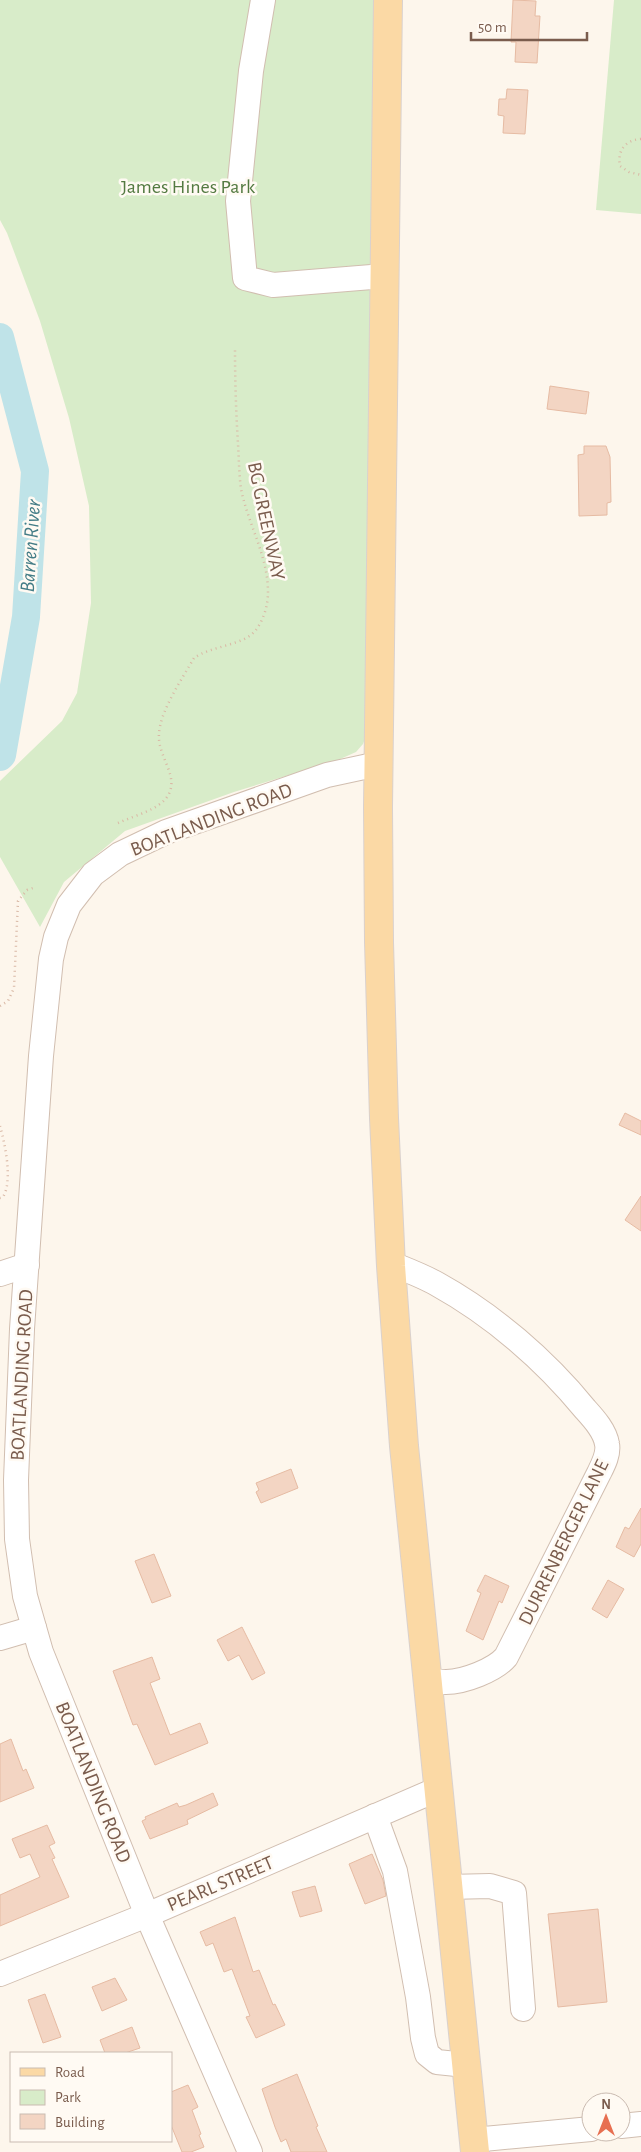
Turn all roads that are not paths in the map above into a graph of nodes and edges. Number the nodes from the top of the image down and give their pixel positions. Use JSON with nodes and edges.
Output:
{"nodes":[{"id":1,"x":264,"y":0,"type":"edge"},
{"id":2,"x":388,"y":0,"type":"edge"},
{"id":3,"x":384,"y":276,"type":"junction"},
{"id":4,"x":378,"y":764,"type":"junction"},
{"id":5,"x":392,"y":1264,"type":"junction"},
{"id":6,"x":27,"y":1265,"type":"junction"},
{"id":7,"x":0,"y":1274,"type":"edge"},
{"id":8,"x":34,"y":1628,"type":"junction"},
{"id":9,"x":0,"y":1638,"type":"edge"},
{"id":10,"x":426,"y":1680,"type":"junction"},
{"id":11,"x":438,"y":1789,"type":"junction"},
{"id":12,"x":375,"y":1816,"type":"junction"},
{"id":13,"x":448,"y":1887,"type":"junction"},
{"id":14,"x":147,"y":1914,"type":"junction"},
{"id":15,"x":0,"y":1974,"type":"edge"},
{"id":16,"x":523,"y":2009,"type":"dead end"},
{"id":17,"x":466,"y":2065,"type":"junction"},
{"id":18,"x":581,"y":2130,"type":"edge"},
{"id":19,"x":474,"y":2146,"type":"edge"},
{"id":20,"x":250,"y":2152,"type":"edge"}],
"edges":[{"from":1,"to":3,"type":"street"},
{"from":2,"to":3,"type":"main road"},
{"from":3,"to":4,"type":"main road"},
{"from":4,"to":5,"type":"main road"},
{"from":4,"to":6,"type":"street","name":"BOATLANDING ROAD"},
{"from":5,"to":10,"type":"main road"},
{"from":5,"to":10,"type":"street","name":"DURRENBERGER LANE"},
{"from":6,"to":7,"type":"street"},
{"from":6,"to":8,"type":"street","name":"BOATLANDING ROAD"},
{"from":8,"to":9,"type":"street"},
{"from":8,"to":14,"type":"street","name":"BOATLANDING ROAD"},
{"from":10,"to":11,"type":"main road"},
{"from":11,"to":12,"type":"street","name":"PEARL STREET"},
{"from":11,"to":13,"type":"main road"},
{"from":12,"to":14,"type":"street","name":"PEARL STREET"},
{"from":12,"to":17,"type":"street"},
{"from":13,"to":16,"type":"street"},
{"from":13,"to":17,"type":"main road"},
{"from":14,"to":15,"type":"street","name":"PEARL STREET"},
{"from":14,"to":20,"type":"street","name":"BOATLANDING ROAD"},
{"from":17,"to":19,"type":"main road"},
{"from":18,"to":19,"type":"street"}]}
